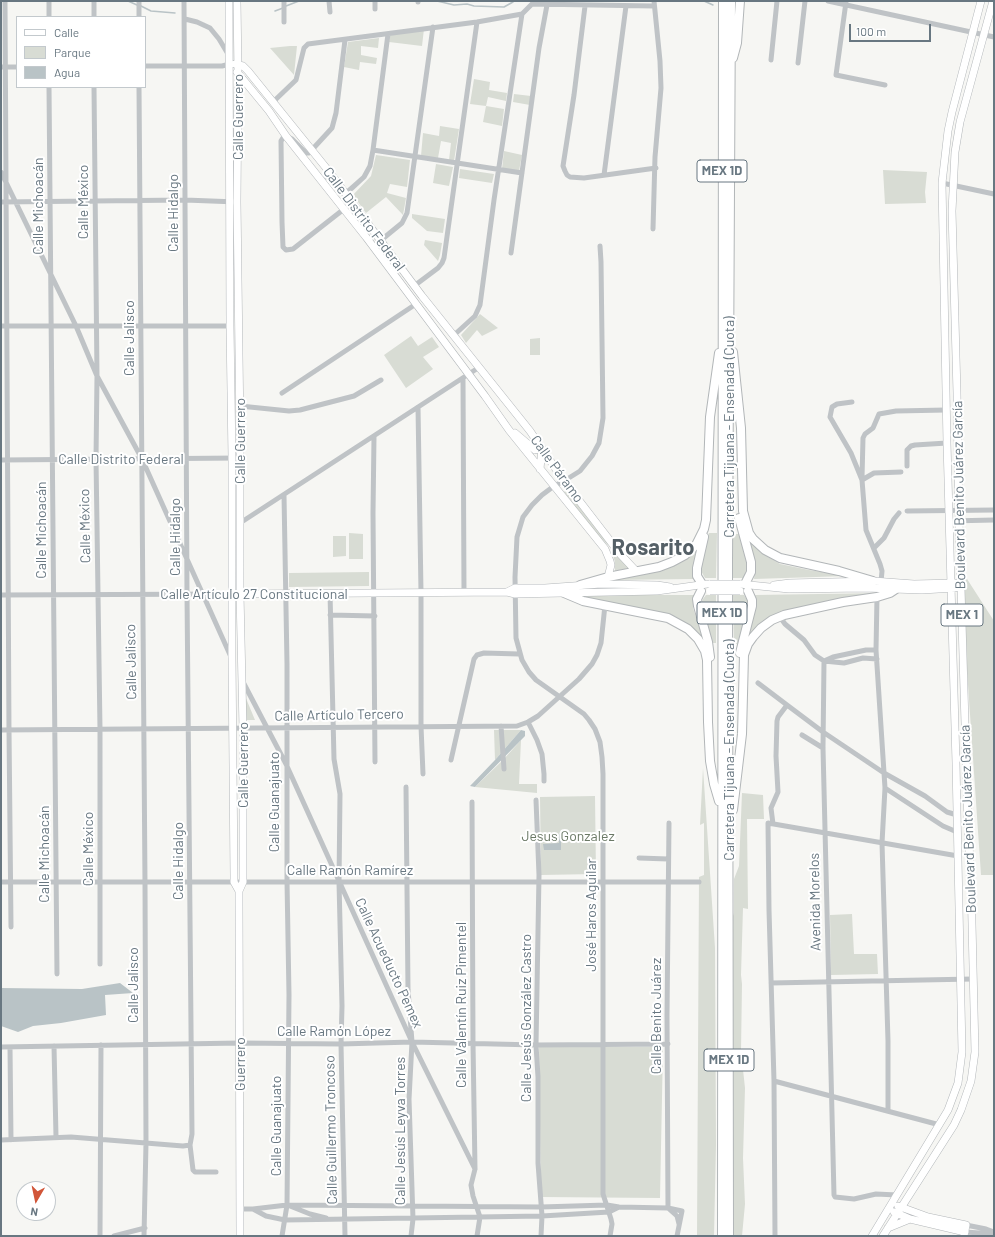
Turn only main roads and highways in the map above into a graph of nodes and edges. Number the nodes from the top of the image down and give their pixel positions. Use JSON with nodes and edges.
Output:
{"nodes":[{"id":1,"x":229,"y":1,"type":"edge"},
{"id":2,"x":237,"y":1,"type":"edge"},
{"id":3,"x":723,"y":1,"type":"edge"},
{"id":4,"x":730,"y":1,"type":"edge"},
{"id":5,"x":740,"y":1,"type":"edge"},
{"id":6,"x":981,"y":1,"type":"edge"},
{"id":7,"x":993,"y":1,"type":"edge"},
{"id":8,"x":238,"y":64,"type":"junction"},
{"id":9,"x":227,"y":67,"type":"junction"},
{"id":10,"x":730,"y":68,"type":"junction"},
{"id":11,"x":238,"y":73,"type":"junction"},
{"id":12,"x":726,"y":341,"type":"junction"},
{"id":13,"x":478,"y":368,"type":"joint"},
{"id":14,"x":466,"y":376,"type":"joint"},
{"id":15,"x":739,"y":403,"type":"junction"},
{"id":16,"x":710,"y":417,"type":"junction"},
{"id":17,"x":509,"y":430,"type":"junction"},
{"id":18,"x":542,"y":448,"type":"junction"},
{"id":19,"x":540,"y":469,"type":"junction"},
{"id":20,"x":636,"y":571,"type":"junction"},
{"id":21,"x":608,"y":577,"type":"junction"},
{"id":22,"x":877,"y":582,"type":"junction"},
{"id":23,"x":580,"y":585,"type":"junction"},
{"id":24,"x":962,"y":585,"type":"junction"},
{"id":25,"x":951,"y":586,"type":"junction"},
{"id":26,"x":706,"y":587,"type":"junction"},
{"id":27,"x":767,"y":587,"type":"junction"},
{"id":28,"x":676,"y":588,"type":"junction"},
{"id":29,"x":743,"y":588,"type":"junction"},
{"id":30,"x":896,"y":589,"type":"junction"},
{"id":31,"x":515,"y":591,"type":"junction"},
{"id":32,"x":564,"y":593,"type":"junction"},
{"id":33,"x":236,"y":594,"type":"junction"},
{"id":34,"x":739,"y":758,"type":"junction"},
{"id":35,"x":956,"y":763,"type":"junction"},
{"id":36,"x":711,"y":772,"type":"junction"},
{"id":37,"x":967,"y":782,"type":"junction"},
{"id":38,"x":722,"y":807,"type":"junction"},
{"id":39,"x":729,"y":824,"type":"junction"},
{"id":40,"x":234,"y":882,"type":"joint"},
{"id":41,"x":243,"y":882,"type":"joint"},
{"id":42,"x":239,"y":891,"type":"junction"},
{"id":43,"x":909,"y":1195,"type":"junction"},
{"id":44,"x":890,"y":1206,"type":"junction"},
{"id":45,"x":899,"y":1210,"type":"junction"},
{"id":46,"x":916,"y":1214,"type":"junction"},
{"id":47,"x":910,"y":1220,"type":"junction"},
{"id":48,"x":888,"y":1228,"type":"junction"},
{"id":49,"x":954,"y":1230,"type":"edge"},
{"id":50,"x":965,"y":1231,"type":"edge"},
{"id":51,"x":240,"y":1236,"type":"edge"},
{"id":52,"x":722,"y":1236,"type":"edge"},
{"id":53,"x":729,"y":1236,"type":"edge"},
{"id":54,"x":872,"y":1236,"type":"edge"},
{"id":55,"x":883,"y":1236,"type":"edge"}],
"edges":[{"from":1,"to":9,"type":"main road","name":"Calle Guerrero"},
{"from":2,"to":8,"type":"main road","name":"Calle Guerrero"},
{"from":3,"to":12,"type":"highway","name":"Carretera Tijuana - Ensenada (Cuota)","number":"MEX 1D"},
{"from":4,"to":10,"type":"highway","name":"Carretera Tijuana - Ensenada (Cuota)","number":"MEX 1D"},
{"from":5,"to":10,"type":"highway"},
{"from":6,"to":25,"type":"main road","name":"Boulevard Benito Juárez García","number":"MEX 1"},
{"from":7,"to":24,"type":"main road","name":"Boulevard Benito Juárez García","number":"MEX 1"},
{"from":8,"to":9,"type":"main road"},
{"from":8,"to":11,"type":"main road","name":"Calle Guerrero"},
{"from":8,"to":13,"type":"main road","name":"Calle Distrito Federal"},
{"from":9,"to":11,"type":"main road"},
{"from":9,"to":33,"type":"main road","name":"Calle Guerrero"},
{"from":10,"to":12,"type":"highway","name":"Carretera Tijuana - Ensenada (Cuota)","number":"MEX 1D"},
{"from":11,"to":14,"type":"main road","name":"Calle Distrito Federal"},
{"from":11,"to":33,"type":"main road","name":"Calle Guerrero"},
{"from":12,"to":15,"type":"highway"},
{"from":12,"to":16,"type":"highway"},
{"from":12,"to":38,"type":"highway","name":"Carretera Tijuana - Ensenada (Cuota)","number":"MEX 1D"},
{"from":12,"to":39,"type":"highway","name":"Carretera Tijuana - Ensenada (Cuota)","number":"MEX 1D"},
{"from":13,"to":18,"type":"main road","name":"Calle Páramo"},
{"from":14,"to":17,"type":"main road","name":"Calle Páramo"},
{"from":15,"to":22,"type":"highway"},
{"from":15,"to":29,"type":"highway"},
{"from":16,"to":20,"type":"highway"},
{"from":16,"to":26,"type":"highway"},
{"from":17,"to":18,"type":"main road"},
{"from":17,"to":19,"type":"main road","name":"Calle Páramo"},
{"from":18,"to":19,"type":"main road"},
{"from":18,"to":20,"type":"main road","name":"Calle Páramo"},
{"from":19,"to":21,"type":"main road","name":"Calle Páramo"},
{"from":20,"to":21,"type":"highway"},
{"from":21,"to":23,"type":"highway"},
{"from":22,"to":25,"type":"main road","name":"Calle Artículo 27 Constitucional"},
{"from":22,"to":27,"type":"main road","name":"Calle Artículo 27 Constitucional"},
{"from":23,"to":28,"type":"main road","name":"Calle Artículo 27 Constitucional"},
{"from":23,"to":31,"type":"main road","name":"Calle Artículo 27 Constitucional"},
{"from":24,"to":25,"type":"main road","name":"Calle Artículo 27 Constitucional"},
{"from":24,"to":37,"type":"main road","name":"Boulevard Benito Juárez García","number":"MEX 1"},
{"from":25,"to":30,"type":"main road","name":"Calle Artículo 27 Constitucional"},
{"from":25,"to":35,"type":"main road","name":"Boulevard Benito Juárez García","number":"MEX 1"},
{"from":26,"to":28,"type":"main road","name":"Calle Artículo 27 Constitucional"},
{"from":26,"to":29,"type":"main road","name":"Calle Artículo 27 Constitucional","bridge":true},
{"from":26,"to":36,"type":"highway"},
{"from":27,"to":29,"type":"main road","name":"Calle Artículo 27 Constitucional"},
{"from":27,"to":30,"type":"main road","name":"Calle Artículo 27 Constitucional"},
{"from":28,"to":32,"type":"main road","name":"Calle Artículo 27 Constitucional"},
{"from":29,"to":34,"type":"highway"},
{"from":30,"to":34,"type":"highway"},
{"from":31,"to":32,"type":"main road","name":"Calle Artículo 27 Constitucional"},
{"from":31,"to":33,"type":"main road","name":"Calle Artículo 27 Constitucional"},
{"from":32,"to":36,"type":"highway"},
{"from":33,"to":40,"type":"main road","name":"Calle Guerrero"},
{"from":33,"to":41,"type":"main road","name":"Calle Guerrero"},
{"from":34,"to":39,"type":"highway"},
{"from":35,"to":37,"type":"main road"},
{"from":35,"to":44,"type":"main road","name":"Boulevard Benito Juárez García","number":"MEX 1"},
{"from":36,"to":38,"type":"highway"},
{"from":37,"to":43,"type":"main road","name":"Boulevard Benito Juárez García","number":"MEX 1"},
{"from":38,"to":52,"type":"highway","name":"Carretera Tijuana - Ensenada (Cuota)","number":"MEX 1D"},
{"from":39,"to":53,"type":"highway","name":"Carretera Tijuana - Ensenada (Cuota)","number":"MEX 1D"},
{"from":40,"to":42,"type":"main road","name":"Guerrero"},
{"from":41,"to":42,"type":"main road","name":"Guerrero"},
{"from":42,"to":51,"type":"main road","name":"Guerrero"},
{"from":43,"to":45,"type":"main road","name":"Boulevard Benito Juárez García","number":"MEX 1"},
{"from":43,"to":46,"type":"main road"},
{"from":44,"to":45,"type":"main road"},
{"from":44,"to":54,"type":"main road","number":"MEX 1"},
{"from":45,"to":46,"type":"main road"},
{"from":45,"to":47,"type":"main road"},
{"from":45,"to":48,"type":"main road","number":"MEX 1"},
{"from":46,"to":49,"type":"main road"},
{"from":47,"to":48,"type":"main road"},
{"from":47,"to":49,"type":"main road"},
{"from":48,"to":55,"type":"main road","number":"MEX 1"},
{"from":49,"to":50,"type":"main road"}]}
